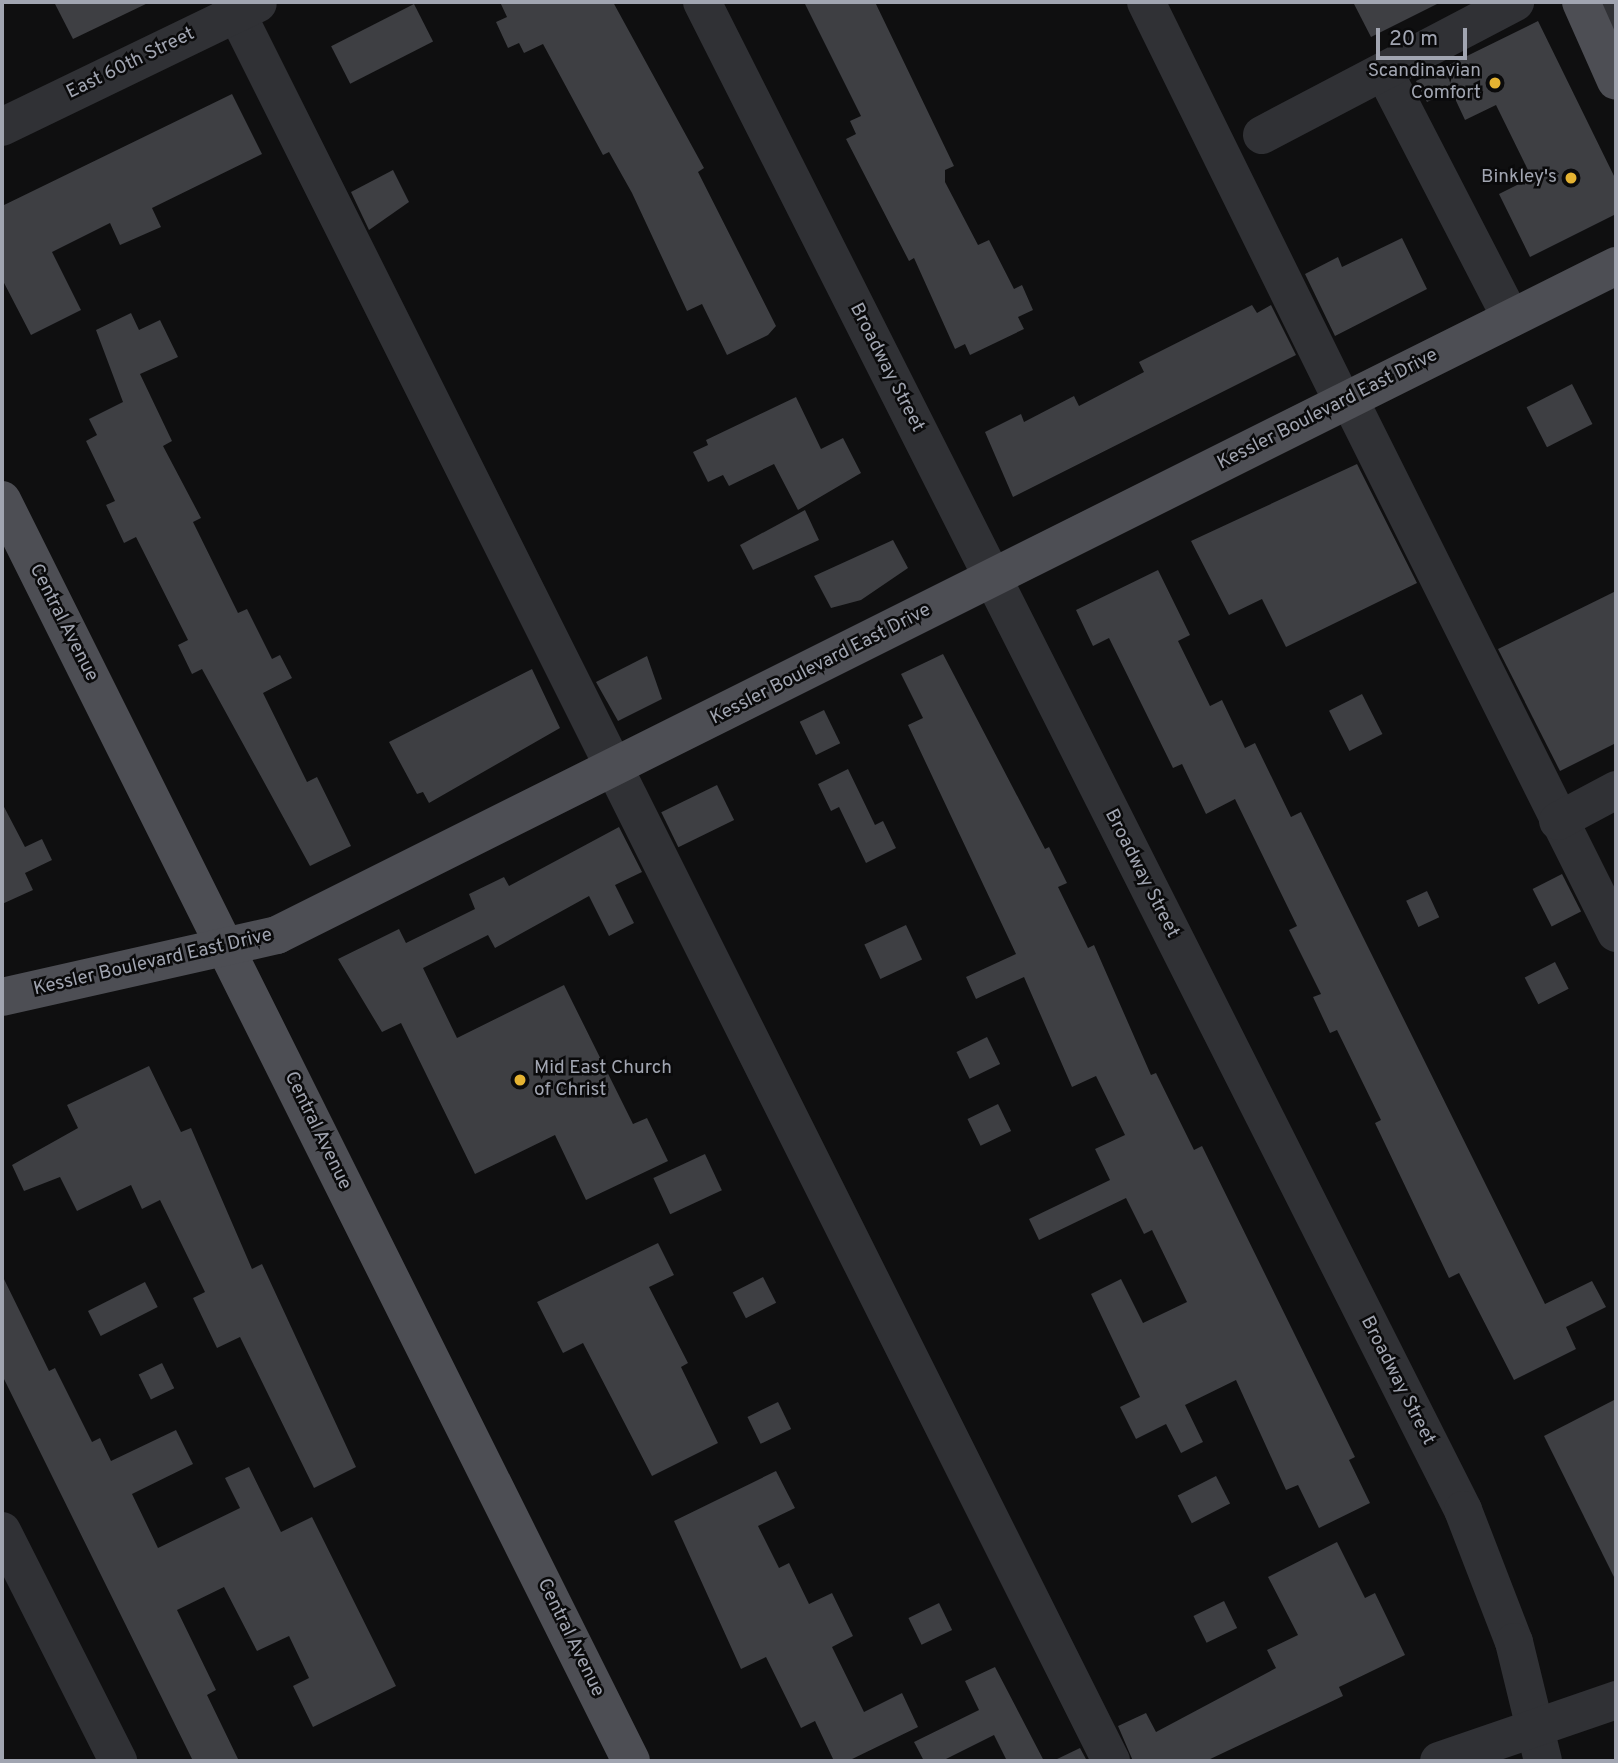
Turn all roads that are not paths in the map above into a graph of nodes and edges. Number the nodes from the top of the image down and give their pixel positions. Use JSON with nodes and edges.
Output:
{"nodes":[{"id":1,"x":702,"y":2,"type":"edge"},
{"id":2,"x":1146,"y":2,"type":"edge"},
{"id":3,"x":1515,"y":2,"type":"edge"},
{"id":4,"x":1581,"y":2,"type":"edge"},
{"id":5,"x":1611,"y":2,"type":"edge"},
{"id":6,"x":1616,"y":12,"type":"edge"},
{"id":7,"x":244,"y":14,"type":"edge"},
{"id":8,"x":1384,"y":72,"type":"junction"},
{"id":9,"x":1616,"y":81,"type":"edge"},
{"id":10,"x":2,"y":127,"type":"edge"},
{"id":11,"x":1262,"y":135,"type":"dead end"},
{"id":12,"x":1616,"y":266,"type":"edge"},
{"id":13,"x":1511,"y":318,"type":"junction"},
{"id":14,"x":1346,"y":401,"type":"junction"},
{"id":15,"x":2,"y":500,"type":"edge"},
{"id":16,"x":992,"y":578,"type":"junction"},
{"id":17,"x":614,"y":770,"type":"junction"},
{"id":18,"x":1616,"y":790,"type":"edge"},
{"id":19,"x":1558,"y":821,"type":"junction"},
{"id":20,"x":1616,"y":933,"type":"edge"},
{"id":21,"x":226,"y":947,"type":"junction"},
{"id":22,"x":2,"y":997,"type":"edge"},
{"id":23,"x":2,"y":1531,"type":"edge"},
{"id":24,"x":1616,"y":1700,"type":"edge"},
{"id":25,"x":1534,"y":1724,"type":"junction"},
{"id":26,"x":118,"y":1761,"type":"edge"},
{"id":27,"x":631,"y":1761,"type":"edge"},
{"id":28,"x":1111,"y":1761,"type":"edge"},
{"id":29,"x":1439,"y":1761,"type":"edge"},
{"id":30,"x":1543,"y":1761,"type":"edge"}],
"edges":[{"from":1,"to":16,"type":"street","name":"Broadway Street"},
{"from":2,"to":14,"type":"street"},
{"from":3,"to":8,"type":"street"},
{"from":4,"to":9,"type":"main road"},
{"from":5,"to":6,"type":"street"},
{"from":7,"to":10,"type":"street","name":"East 60th Street"},
{"from":7,"to":17,"type":"street"},
{"from":8,"to":11,"type":"street"},
{"from":8,"to":13,"type":"street"},
{"from":12,"to":13,"type":"main road","name":"Kessler Boulevard East Drive"},
{"from":13,"to":14,"type":"main road","name":"Kessler Boulevard East Drive"},
{"from":14,"to":16,"type":"main road","name":"Kessler Boulevard East Drive"},
{"from":14,"to":19,"type":"street"},
{"from":15,"to":21,"type":"main road","name":"Central Avenue"},
{"from":16,"to":17,"type":"main road","name":"Kessler Boulevard East Drive"},
{"from":16,"to":25,"type":"street","name":"Broadway Street"},
{"from":17,"to":21,"type":"main road","name":"Kessler Boulevard East Drive"},
{"from":17,"to":28,"type":"street"},
{"from":18,"to":19,"type":"street"},
{"from":19,"to":20,"type":"street"},
{"from":21,"to":22,"type":"main road","name":"Kessler Boulevard East Drive"},
{"from":21,"to":27,"type":"main road","name":"Central Avenue"},
{"from":23,"to":26,"type":"street"},
{"from":24,"to":25,"type":"street"},
{"from":25,"to":29,"type":"street"},
{"from":25,"to":30,"type":"street","name":"Broadway Street"}]}
